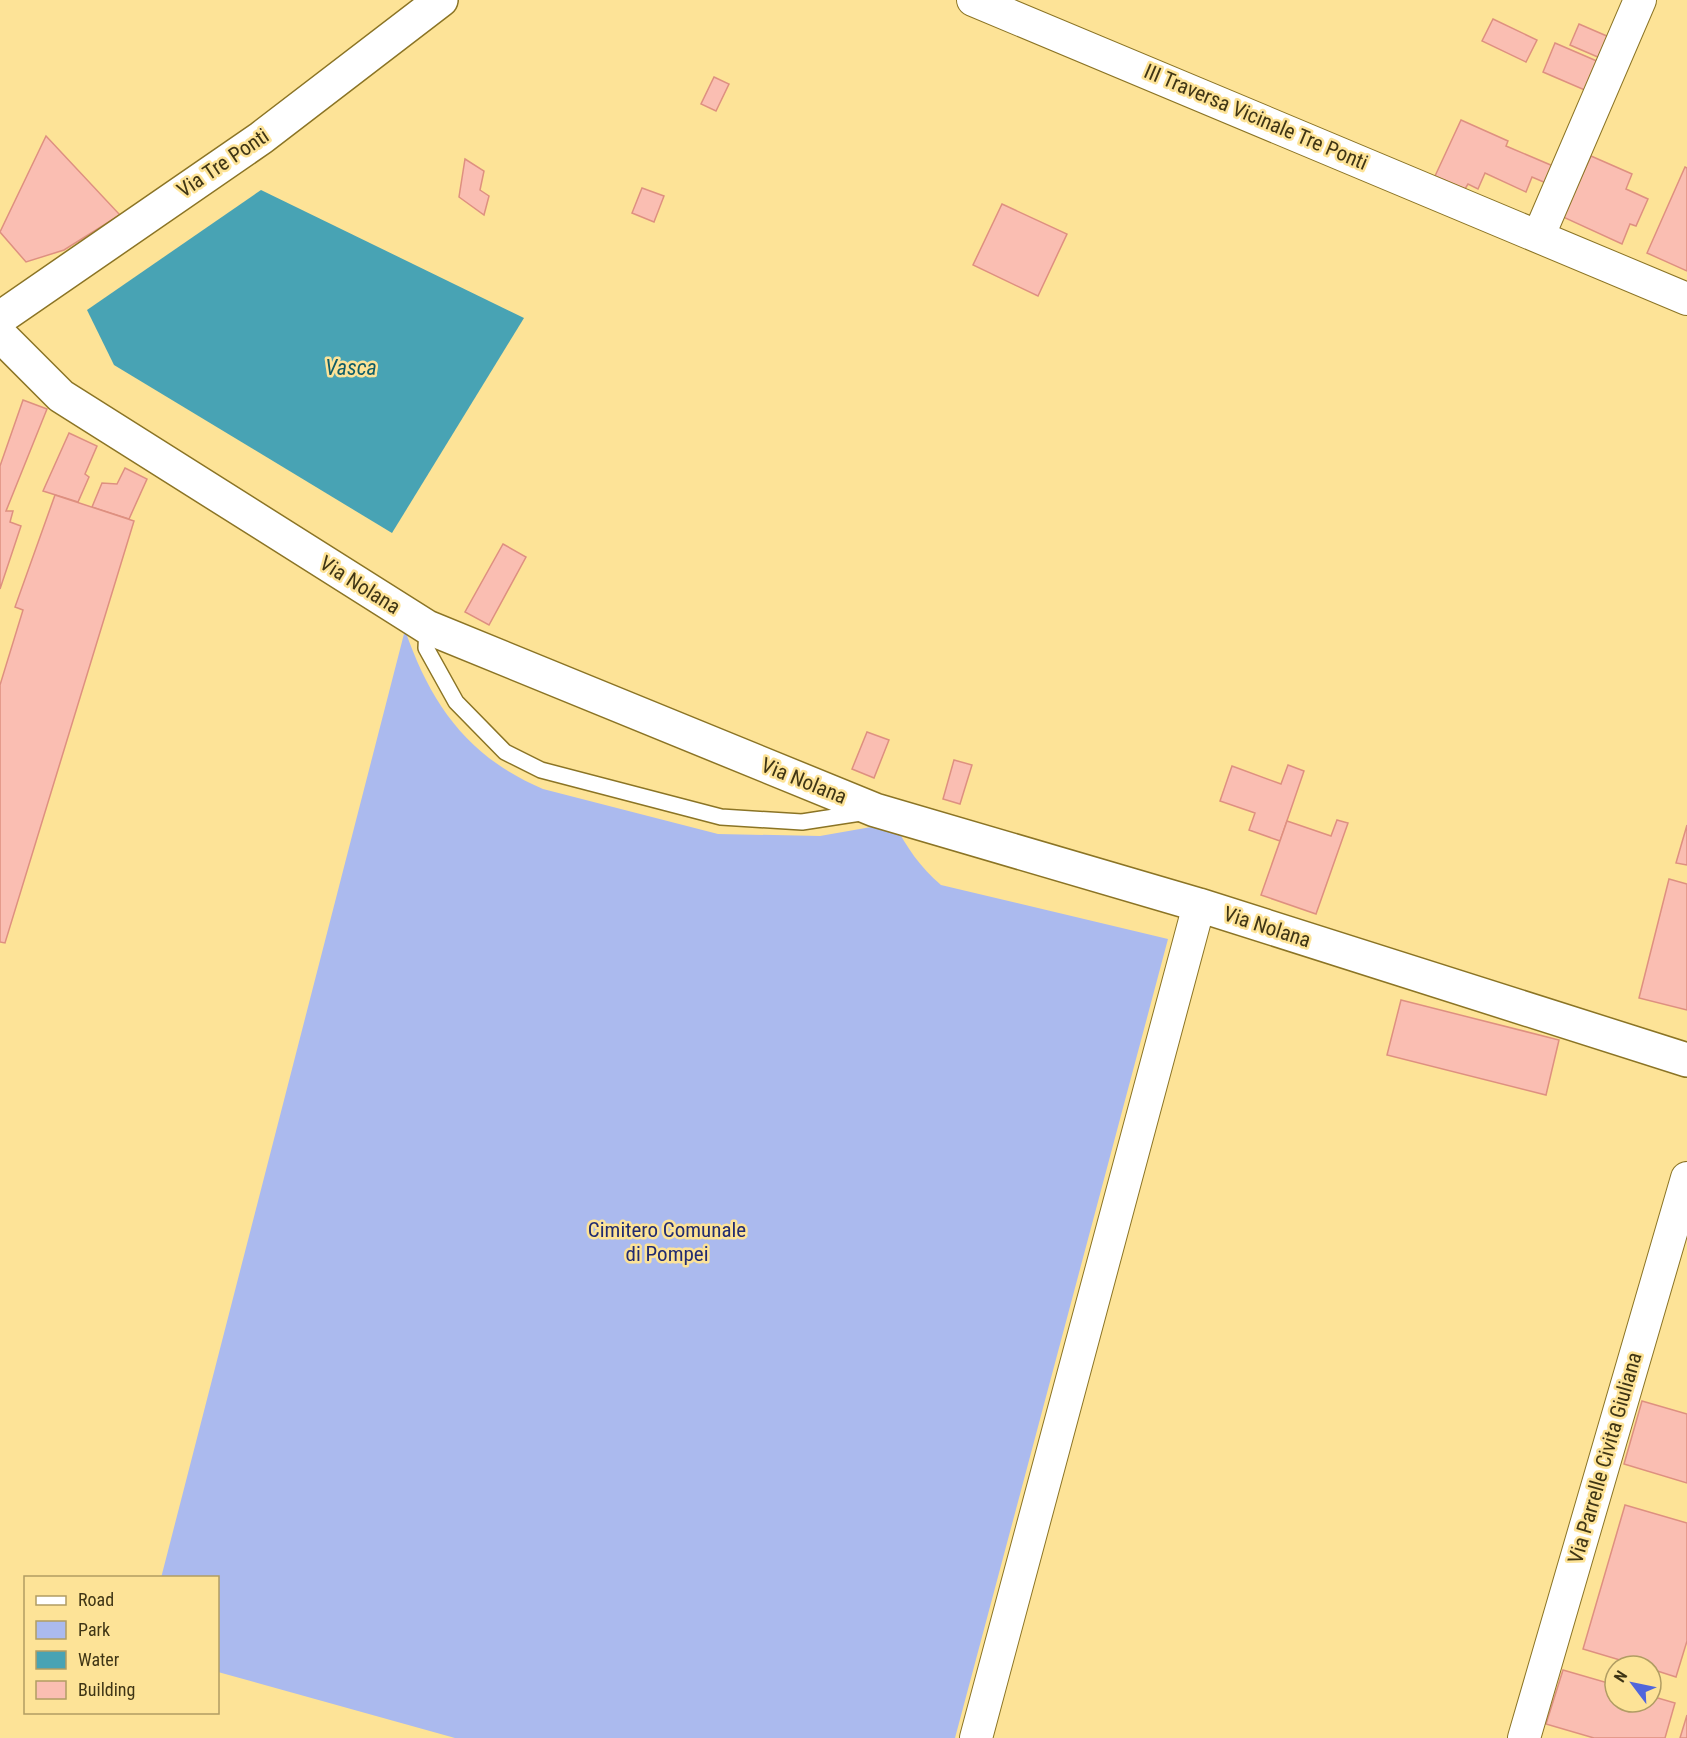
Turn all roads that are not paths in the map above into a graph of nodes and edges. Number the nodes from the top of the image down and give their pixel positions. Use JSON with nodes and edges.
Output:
{"nodes":[{"id":1,"x":441,"y":0,"type":"edge"},
{"id":2,"x":974,"y":0,"type":"edge"},
{"id":3,"x":1640,"y":0,"type":"edge"},
{"id":4,"x":1539,"y":235,"type":"junction"},
{"id":5,"x":1687,"y":299,"type":"edge"},
{"id":6,"x":0,"y":318,"type":"edge"},
{"id":7,"x":0,"y":335,"type":"edge"},
{"id":8,"x":427,"y":627,"type":"junction"},
{"id":9,"x":875,"y":810,"type":"junction"},
{"id":10,"x":1199,"y":905,"type":"junction"},
{"id":11,"x":1687,"y":1060,"type":"edge"},
{"id":12,"x":1687,"y":1178,"type":"edge"},
{"id":13,"x":976,"y":1738,"type":"edge"},
{"id":14,"x":1524,"y":1738,"type":"edge"}],
"edges":[{"from":1,"to":6,"type":"street","name":"Via Tre Ponti"},
{"from":2,"to":4,"type":"street","name":"III Traversa Vicinale Tre Ponti"},
{"from":3,"to":4,"type":"street"},
{"from":4,"to":5,"type":"street","name":"III Traversa Vicinale Tre Ponti"},
{"from":7,"to":8,"type":"street","name":"Via Nolana"},
{"from":8,"to":9,"type":"street","name":"Via Nolana"},
{"from":8,"to":9,"type":"lane"},
{"from":9,"to":10,"type":"street","name":"Via Nolana"},
{"from":10,"to":11,"type":"street","name":"Via Nolana"},
{"from":10,"to":13,"type":"street"},
{"from":12,"to":14,"type":"street","name":"Via Parrelle Civita Giuliana"}]}
